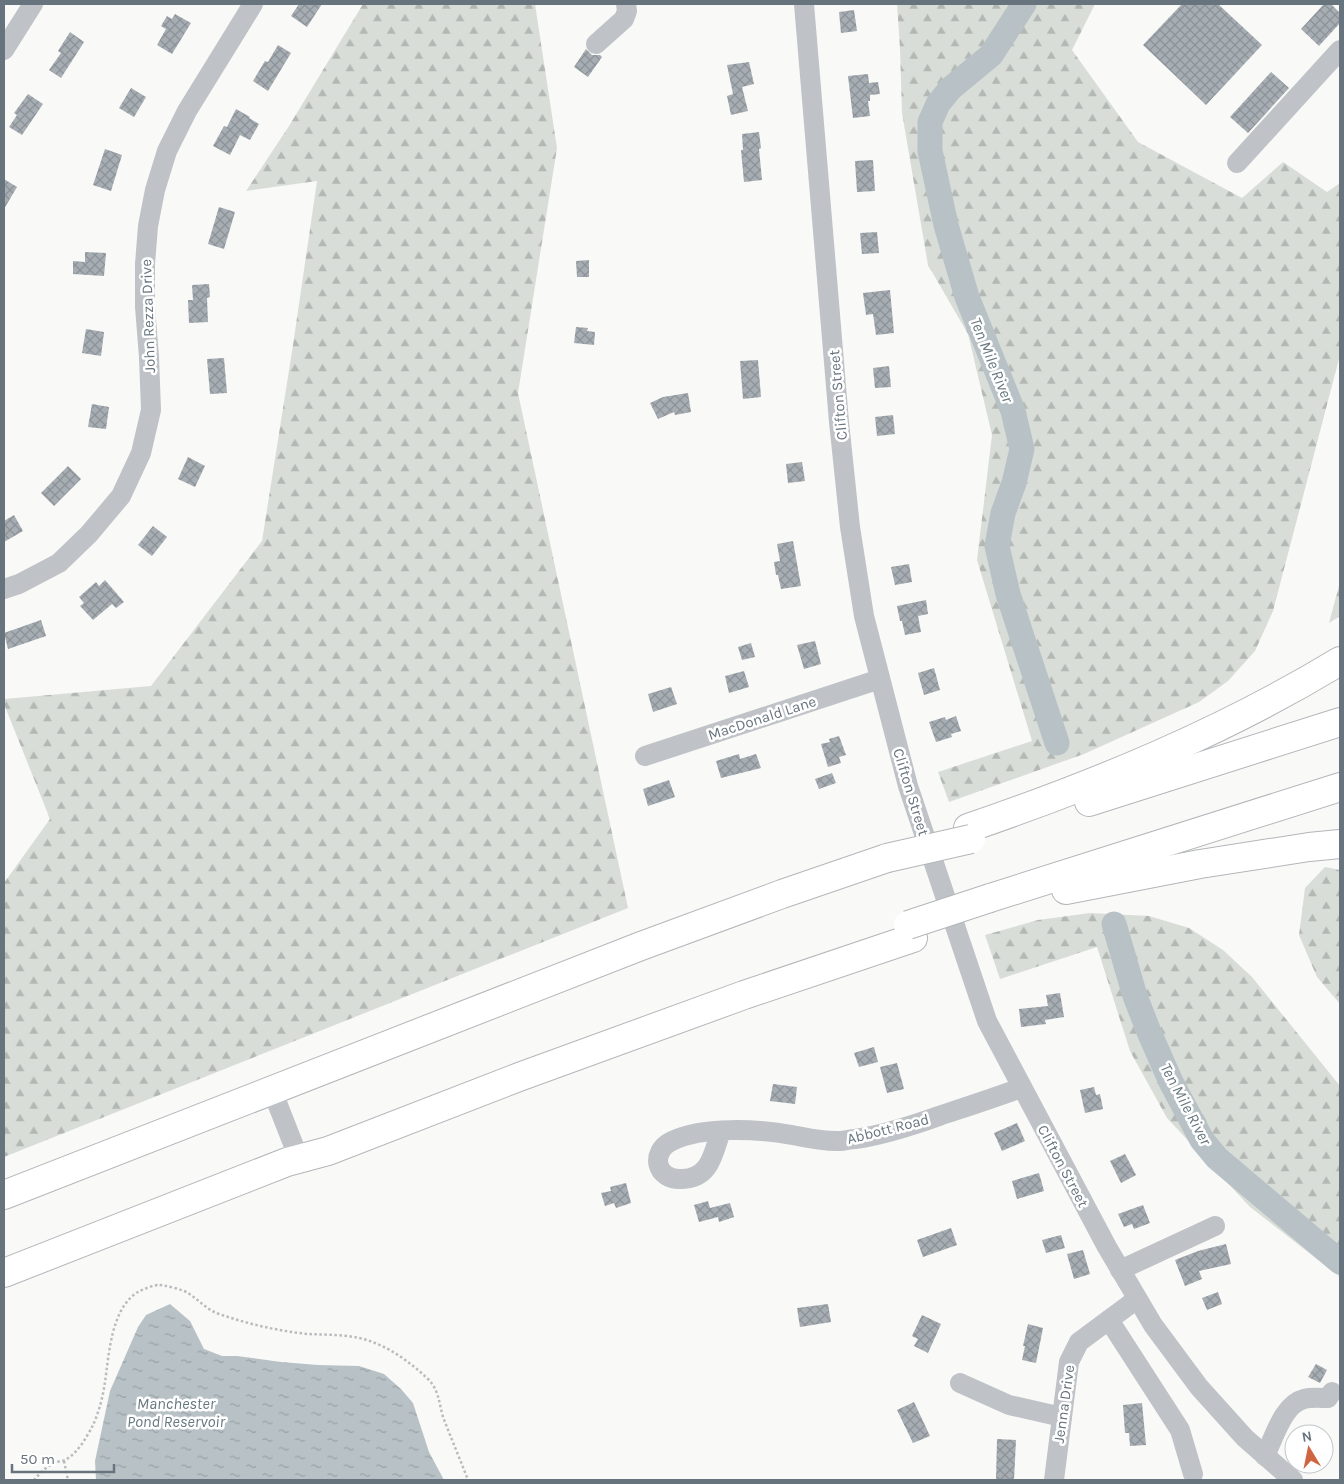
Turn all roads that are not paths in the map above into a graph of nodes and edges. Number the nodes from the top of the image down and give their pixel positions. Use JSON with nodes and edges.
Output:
{"nodes":[{"id":1,"x":33,"y":4,"type":"edge"},
{"id":2,"x":253,"y":4,"type":"edge"},
{"id":3,"x":626,"y":4,"type":"edge"},
{"id":4,"x":804,"y":4,"type":"edge"},
{"id":5,"x":596,"y":44,"type":"dead end"},
{"id":6,"x":4,"y":50,"type":"edge"},
{"id":7,"x":1340,"y":50,"type":"edge"},
{"id":8,"x":1237,"y":163,"type":"dead end"},
{"id":9,"x":4,"y":589,"type":"edge"},
{"id":10,"x":1340,"y":661,"type":"edge"},
{"id":11,"x":880,"y":679,"type":"junction"},
{"id":12,"x":1340,"y":722,"type":"edge"},
{"id":13,"x":645,"y":756,"type":"dead end"},
{"id":14,"x":1340,"y":787,"type":"edge"},
{"id":15,"x":970,"y":833,"type":"junction"},
{"id":16,"x":1340,"y":844,"type":"edge"},
{"id":17,"x":992,"y":905,"type":"junction"},
{"id":18,"x":1021,"y":1088,"type":"junction"},
{"id":19,"x":272,"y":1090,"type":"junction"},
{"id":20,"x":721,"y":1131,"type":"dead end"},
{"id":21,"x":295,"y":1160,"type":"junction"},
{"id":22,"x":4,"y":1195,"type":"edge"},
{"id":23,"x":1215,"y":1226,"type":"dead end"},
{"id":24,"x":1120,"y":1270,"type":"junction"},
{"id":25,"x":4,"y":1273,"type":"edge"},
{"id":26,"x":1137,"y":1299,"type":"junction"},
{"id":27,"x":1109,"y":1320,"type":"junction"},
{"id":28,"x":960,"y":1384,"type":"dead end"},
{"id":29,"x":1332,"y":1392,"type":"dead end"},
{"id":30,"x":1062,"y":1417,"type":"junction"},
{"id":31,"x":1265,"y":1456,"type":"junction"},
{"id":32,"x":1193,"y":1474,"type":"dead end"},
{"id":33,"x":1054,"y":1480,"type":"edge"},
{"id":34,"x":1292,"y":1480,"type":"edge"}],
"edges":[{"from":1,"to":6,"type":"street"},
{"from":2,"to":9,"type":"street","name":"John Rezza Drive"},
{"from":3,"to":5,"type":"street"},
{"from":4,"to":11,"type":"street","name":"Clifton Street"},
{"from":7,"to":8,"type":"street"},
{"from":10,"to":15,"type":"highway"},
{"from":11,"to":13,"type":"street","name":"MacDonald Lane"},
{"from":11,"to":18,"type":"street","name":"Clifton Street"},
{"from":12,"to":15,"type":"highway"},
{"from":14,"to":17,"type":"highway"},
{"from":15,"to":19,"type":"highway","bridge":true},
{"from":16,"to":17,"type":"highway"},
{"from":17,"to":21,"type":"highway"},
{"from":18,"to":20,"type":"street","name":"Abbott Road"},
{"from":18,"to":24,"type":"street","name":"Clifton Street"},
{"from":19,"to":21,"type":"street"},
{"from":19,"to":22,"type":"highway"},
{"from":21,"to":25,"type":"highway"},
{"from":23,"to":24,"type":"street"},
{"from":24,"to":26,"type":"street","name":"Clifton Street"},
{"from":26,"to":27,"type":"street","name":"Jenna Drive"},
{"from":26,"to":31,"type":"street","name":"Clifton Street"},
{"from":27,"to":30,"type":"street","name":"Jenna Drive"},
{"from":27,"to":32,"type":"street"},
{"from":28,"to":30,"type":"street"},
{"from":29,"to":31,"type":"street"},
{"from":30,"to":33,"type":"street","name":"Jenna Drive"},
{"from":31,"to":34,"type":"street","name":"Clifton Street"}]}
